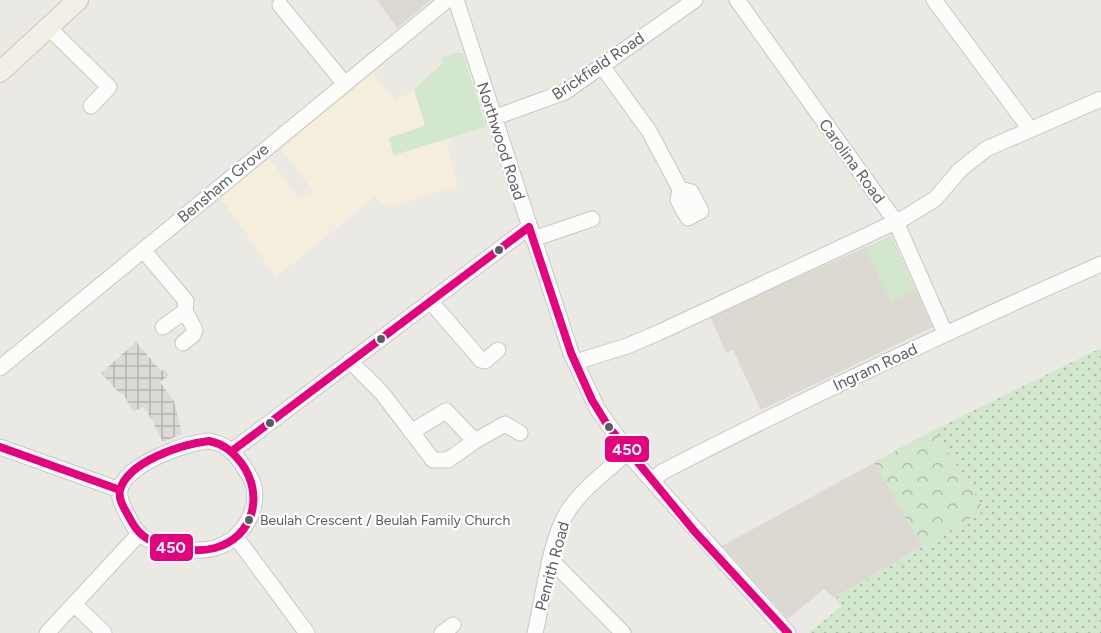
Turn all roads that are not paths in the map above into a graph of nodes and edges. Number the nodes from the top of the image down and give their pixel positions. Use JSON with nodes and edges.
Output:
{"nodes":[{"id":1,"x":78,"y":0,"type":"edge"},
{"id":2,"x":447,"y":0,"type":"edge"},
{"id":3,"x":456,"y":0,"type":"edge"},
{"id":4,"x":695,"y":0,"type":"edge"},
{"id":5,"x":737,"y":0,"type":"edge"},
{"id":6,"x":934,"y":0,"type":"edge"},
{"id":7,"x":280,"y":5,"type":"dead end"},
{"id":8,"x":48,"y":27,"type":"junction"},
{"id":9,"x":602,"y":66,"type":"junction"},
{"id":10,"x":0,"y":72,"type":"edge"},
{"id":11,"x":344,"y":83,"type":"junction"},
{"id":12,"x":1101,"y":99,"type":"edge"},
{"id":13,"x":91,"y":106,"type":"dead end"},
{"id":14,"x":493,"y":118,"type":"junction"},
{"id":15,"x":1030,"y":129,"type":"junction"},
{"id":16,"x":680,"y":189,"type":"dead end"},
{"id":17,"x":592,"y":219,"type":"dead end"},
{"id":18,"x":896,"y":222,"type":"junction"},
{"id":19,"x":531,"y":233,"type":"junction"},
{"id":20,"x":143,"y":249,"type":"junction"},
{"id":21,"x":1101,"y":264,"type":"edge"},
{"id":22,"x":430,"y":301,"type":"junction"},
{"id":23,"x":185,"y":311,"type":"junction"},
{"id":24,"x":163,"y":327,"type":"dead end"},
{"id":25,"x":945,"y":333,"type":"junction"},
{"id":26,"x":183,"y":343,"type":"dead end"},
{"id":27,"x":498,"y":350,"type":"dead end"},
{"id":28,"x":350,"y":361,"type":"junction"},
{"id":29,"x":576,"y":362,"type":"junction"},
{"id":30,"x":0,"y":368,"type":"edge"},
{"id":31,"x":411,"y":432,"type":"junction"},
{"id":32,"x":520,"y":433,"type":"dead end"},
{"id":33,"x":475,"y":441,"type":"junction"},
{"id":34,"x":0,"y":447,"type":"edge"},
{"id":35,"x":232,"y":451,"type":"junction"},
{"id":36,"x":628,"y":452,"type":"junction"},
{"id":37,"x":654,"y":479,"type":"junction"},
{"id":38,"x":120,"y":490,"type":"junction"},
{"id":39,"x":139,"y":534,"type":"junction"},
{"id":40,"x":236,"y":537,"type":"junction"},
{"id":41,"x":551,"y":561,"type":"junction"},
{"id":42,"x":74,"y":604,"type":"junction"},
{"id":43,"x":47,"y":633,"type":"edge"},
{"id":44,"x":104,"y":633,"type":"edge"},
{"id":45,"x":308,"y":633,"type":"edge"},
{"id":46,"x":535,"y":633,"type":"edge"},
{"id":47,"x":623,"y":633,"type":"edge"},
{"id":48,"x":788,"y":633,"type":"edge"}],
"edges":[{"from":1,"to":8,"type":"main road"},
{"from":2,"to":11,"type":"street","name":"Bensham Grove"},
{"from":3,"to":14,"type":"street","name":"Northwood Road"},
{"from":4,"to":9,"type":"street","name":"Brickfield Road"},
{"from":5,"to":18,"type":"street","name":"Carolina Road"},
{"from":6,"to":15,"type":"street"},
{"from":7,"to":11,"type":"street"},
{"from":8,"to":10,"type":"main road"},
{"from":8,"to":13,"type":"street"},
{"from":9,"to":14,"type":"street","name":"Brickfield Road"},
{"from":9,"to":16,"type":"street"},
{"from":11,"to":20,"type":"street","name":"Bensham Grove"},
{"from":12,"to":15,"type":"street"},
{"from":14,"to":19,"type":"street","name":"Northwood Road"},
{"from":15,"to":18,"type":"street"},
{"from":17,"to":19,"type":"street"},
{"from":18,"to":25,"type":"street","name":"Carolina Road"},
{"from":18,"to":29,"type":"street"},
{"from":19,"to":22,"type":"street"},
{"from":19,"to":29,"type":"street","name":"Northwood Road"},
{"from":20,"to":23,"type":"street"},
{"from":20,"to":30,"type":"street","name":"Bensham Grove"},
{"from":21,"to":25,"type":"street","name":"Ingram Road"},
{"from":22,"to":27,"type":"street"},
{"from":22,"to":28,"type":"street"},
{"from":23,"to":24,"type":"street"},
{"from":23,"to":26,"type":"street"},
{"from":25,"to":37,"type":"street","name":"Ingram Road"},
{"from":28,"to":31,"type":"street"},
{"from":28,"to":35,"type":"street"},
{"from":29,"to":36,"type":"street","name":"Northwood Road"},
{"from":31,"to":33,"type":"street"},
{"from":31,"to":33,"type":"street"},
{"from":32,"to":33,"type":"street"},
{"from":34,"to":38,"type":"street"},
{"from":35,"to":38,"type":"street"},
{"from":35,"to":40,"type":"street"},
{"from":36,"to":37,"type":"street","name":"Northwood Road"},
{"from":36,"to":41,"type":"street","name":"Penrith Road"},
{"from":37,"to":48,"type":"street","name":"Northwood Road"},
{"from":38,"to":39,"type":"street"},
{"from":39,"to":40,"type":"street"},
{"from":39,"to":42,"type":"street"},
{"from":40,"to":45,"type":"street"},
{"from":41,"to":46,"type":"street","name":"Penrith Road"},
{"from":41,"to":47,"type":"street"},
{"from":42,"to":43,"type":"street"},
{"from":42,"to":44,"type":"street"}]}
